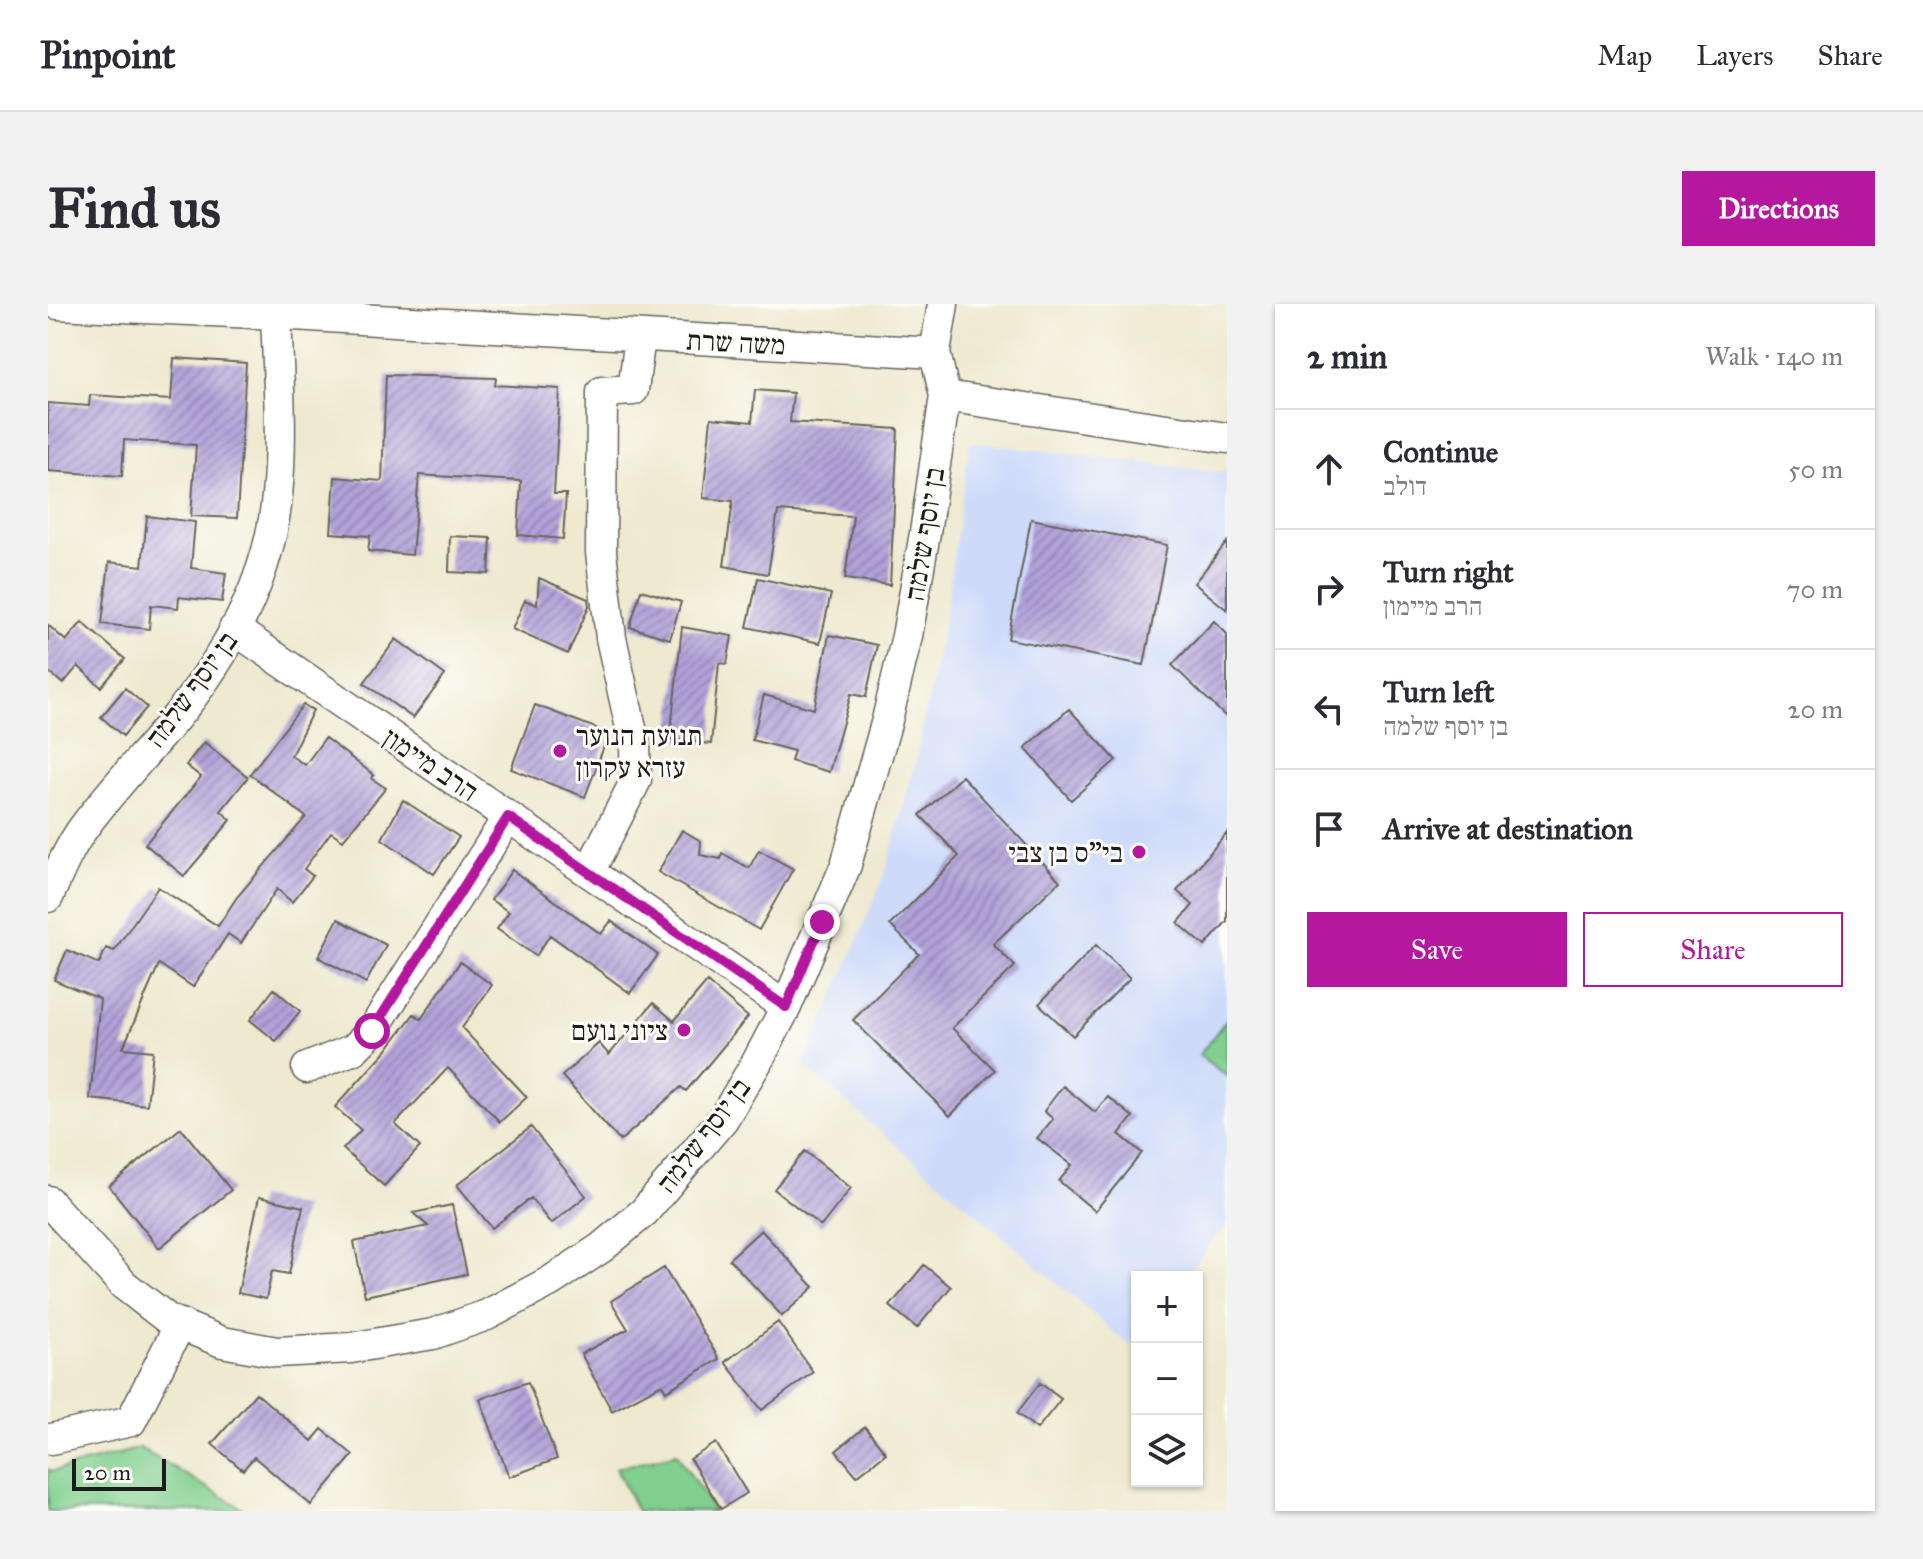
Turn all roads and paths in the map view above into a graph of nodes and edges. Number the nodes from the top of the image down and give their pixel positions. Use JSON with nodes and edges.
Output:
{"nodes":[{"id":1,"x":57,"y":304,"type":"edge"},
{"id":2,"x":943,"y":304,"type":"edge"},
{"id":3,"x":276,"y":314,"type":"junction"},
{"id":4,"x":640,"y":337,"type":"junction"},
{"id":5,"x":935,"y":353,"type":"junction"},
{"id":6,"x":945,"y":396,"type":"junction"},
{"id":7,"x":1227,"y":438,"type":"edge"},
{"id":8,"x":234,"y":629,"type":"junction"},
{"id":9,"x":508,"y":817,"type":"junction"},
{"id":10,"x":589,"y":872,"type":"junction"},
{"id":11,"x":48,"y":897,"type":"edge"},
{"id":12,"x":786,"y":1007,"type":"junction"},
{"id":13,"x":307,"y":1068,"type":"dead end"},
{"id":14,"x":48,"y":1201,"type":"edge"},
{"id":15,"x":180,"y":1324,"type":"junction"},
{"id":16,"x":51,"y":1439,"type":"dead end"}],
"edges":[{"from":1,"to":3,"type":"street","name":"משה שרת"},
{"from":2,"to":5,"type":"street"},
{"from":3,"to":4,"type":"street","name":"משה שרת"},
{"from":3,"to":8,"type":"street","name":"בן יוסף שלמה"},
{"from":4,"to":5,"type":"street","name":"משה שרת"},
{"from":4,"to":10,"type":"street"},
{"from":5,"to":6,"type":"street","name":"בן יוסף שלמה"},
{"from":6,"to":7,"type":"street"},
{"from":6,"to":12,"type":"street","name":"בן יוסף שלמה"},
{"from":8,"to":9,"type":"street","name":"הרב מיימון"},
{"from":8,"to":11,"type":"street","name":"בן יוסף שלמה"},
{"from":9,"to":10,"type":"street","name":"הרב מיימון"},
{"from":9,"to":13,"type":"street"},
{"from":10,"to":12,"type":"street","name":"הרב מיימון"},
{"from":12,"to":15,"type":"street","name":"בן יוסף שלמה"},
{"from":14,"to":15,"type":"street","name":"בן יוסף שלמה"},
{"from":15,"to":16,"type":"street"}]}
